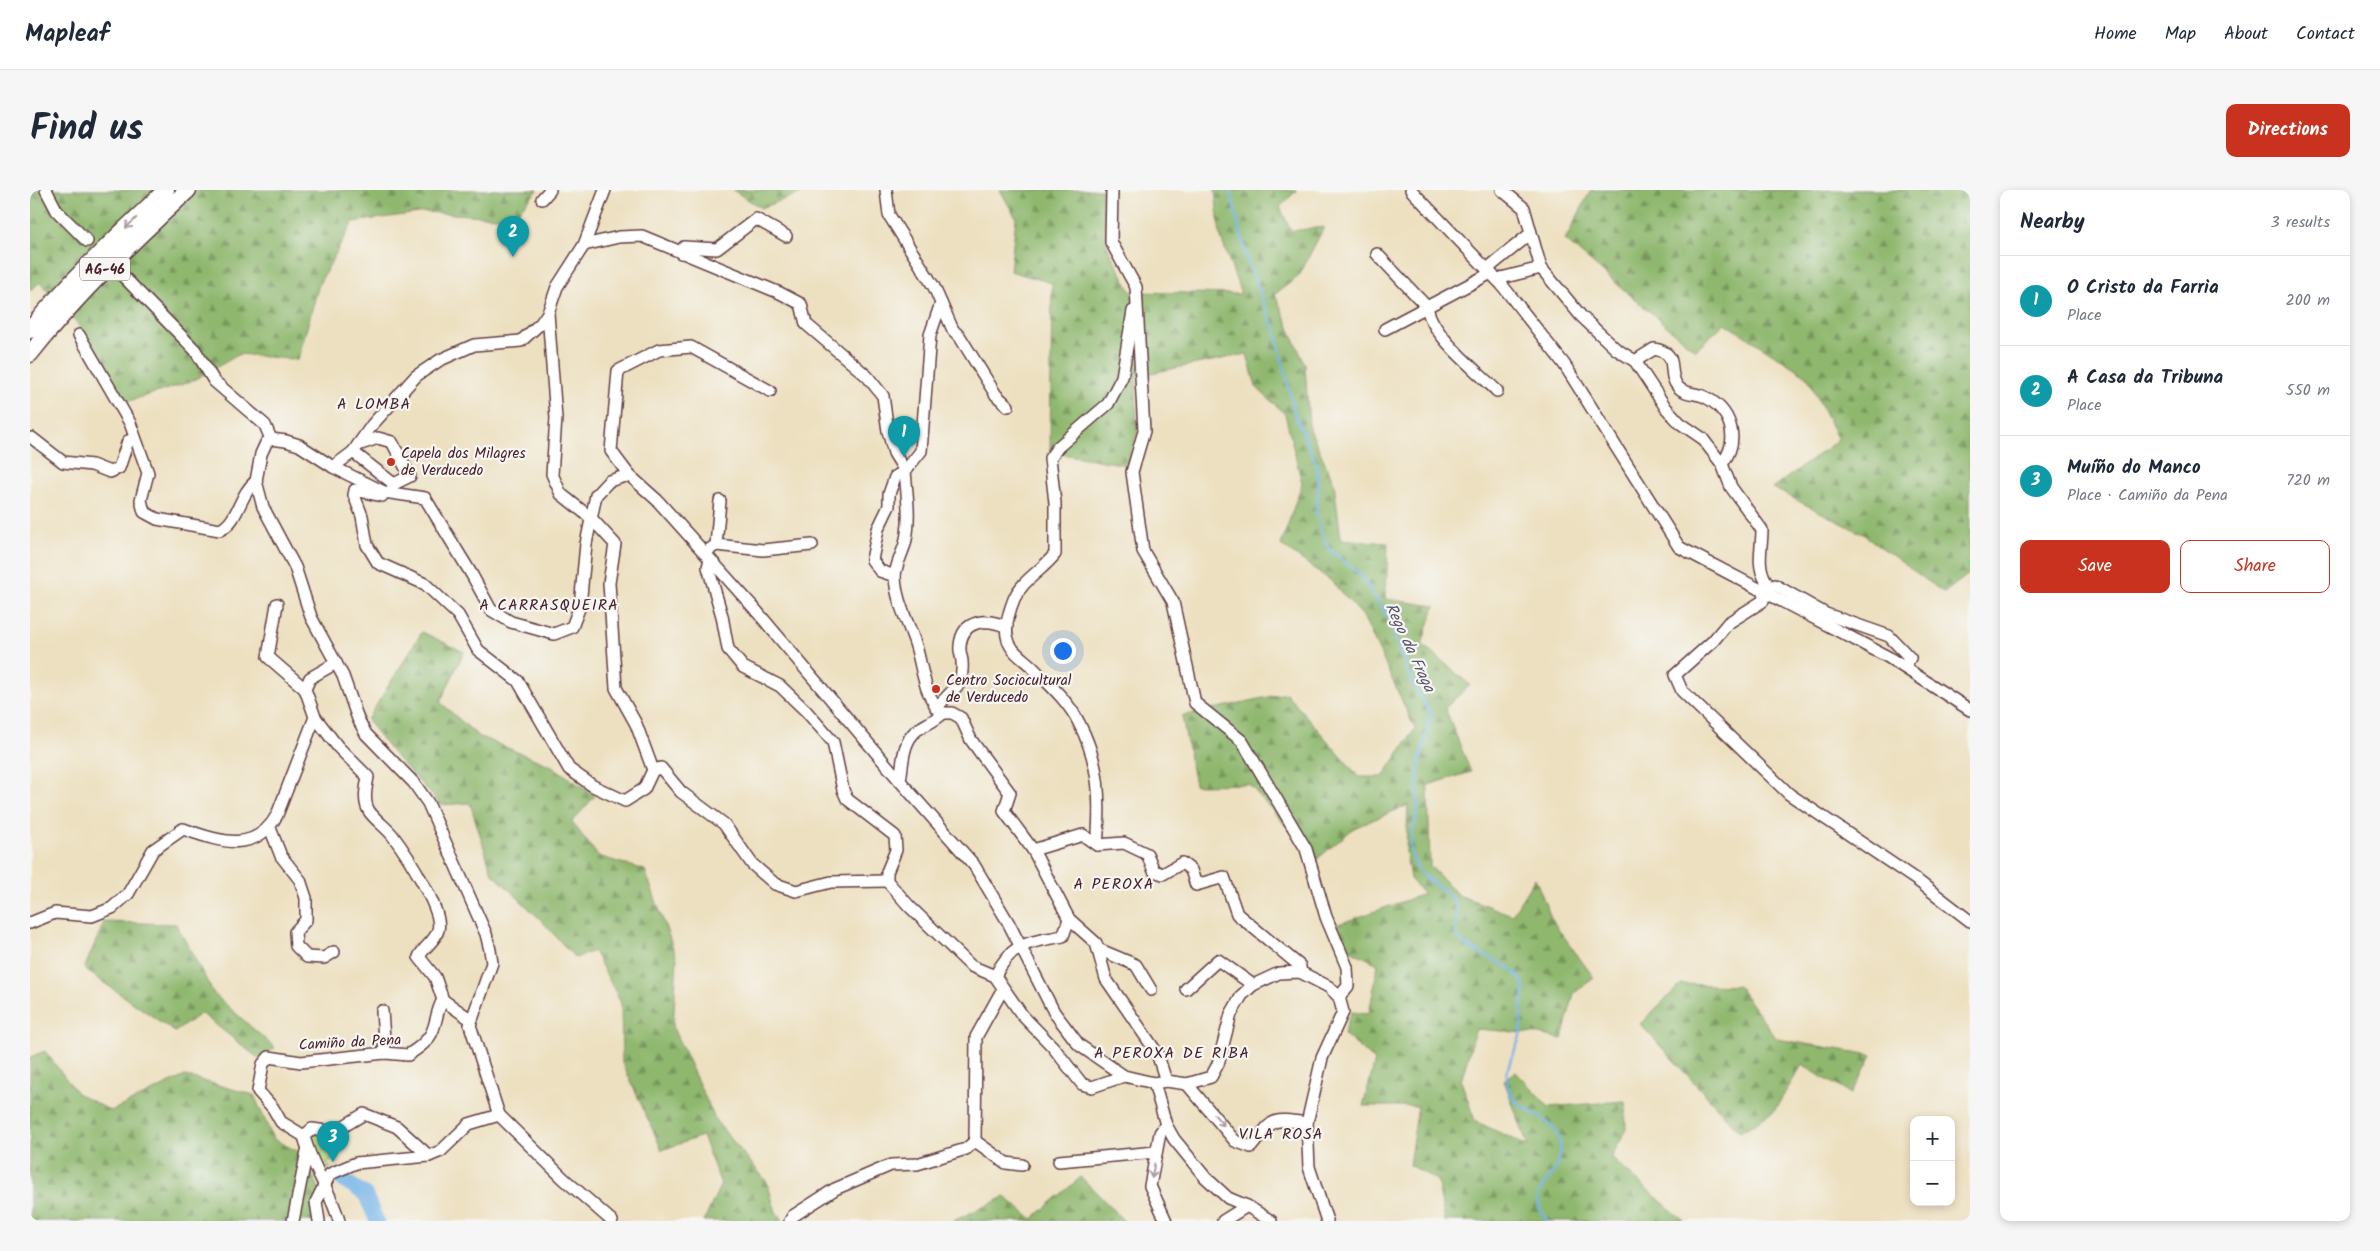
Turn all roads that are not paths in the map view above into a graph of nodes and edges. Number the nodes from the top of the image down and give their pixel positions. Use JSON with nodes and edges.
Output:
{"nodes":[{"id":1,"x":46,"y":190,"type":"edge"},
{"id":2,"x":166,"y":190,"type":"edge"},
{"id":3,"x":188,"y":190,"type":"edge"},
{"id":4,"x":604,"y":190,"type":"edge"},
{"id":5,"x":886,"y":190,"type":"edge"},
{"id":6,"x":1112,"y":190,"type":"edge"},
{"id":7,"x":1411,"y":190,"type":"edge"},
{"id":8,"x":1502,"y":190,"type":"edge"},
{"id":9,"x":1530,"y":234,"type":"junction"},
{"id":10,"x":786,"y":236,"type":"dead end"},
{"id":11,"x":87,"y":241,"type":"dead end"},
{"id":12,"x":584,"y":245,"type":"junction"},
{"id":13,"x":681,"y":254,"type":"junction"},
{"id":14,"x":1377,"y":254,"type":"dead end"},
{"id":15,"x":1541,"y":268,"type":"junction"},
{"id":16,"x":119,"y":272,"type":"dead end"},
{"id":17,"x":1492,"y":274,"type":"junction"},
{"id":18,"x":1136,"y":287,"type":"junction"},
{"id":19,"x":941,"y":303,"type":"junction"},
{"id":20,"x":1426,"y":307,"type":"junction"},
{"id":21,"x":548,"y":313,"type":"junction"},
{"id":22,"x":30,"y":330,"type":"edge"},
{"id":23,"x":1385,"y":330,"type":"dead end"},
{"id":24,"x":79,"y":335,"type":"dead end"},
{"id":25,"x":30,"y":354,"type":"edge"},
{"id":26,"x":1635,"y":362,"type":"junction"},
{"id":27,"x":770,"y":391,"type":"dead end"},
{"id":28,"x":1497,"y":391,"type":"dead end"},
{"id":29,"x":1008,"y":406,"type":"dead end"},
{"id":30,"x":32,"y":438,"type":"dead end"},
{"id":31,"x":135,"y":439,"type":"junction"},
{"id":32,"x":271,"y":439,"type":"junction"},
{"id":33,"x":355,"y":448,"type":"junction"},
{"id":34,"x":1722,"y":464,"type":"junction"},
{"id":35,"x":333,"y":467,"type":"junction"},
{"id":36,"x":905,"y":471,"type":"junction"},
{"id":37,"x":629,"y":475,"type":"junction"},
{"id":38,"x":256,"y":481,"type":"junction"},
{"id":39,"x":384,"y":492,"type":"junction"},
{"id":40,"x":720,"y":501,"type":"dead end"},
{"id":41,"x":591,"y":518,"type":"junction"},
{"id":42,"x":716,"y":544,"type":"junction"},
{"id":43,"x":812,"y":545,"type":"dead end"},
{"id":44,"x":707,"y":556,"type":"junction"},
{"id":45,"x":895,"y":576,"type":"junction"},
{"id":46,"x":1765,"y":592,"type":"junction"},
{"id":47,"x":277,"y":604,"type":"dead end"},
{"id":48,"x":1007,"y":627,"type":"junction"},
{"id":49,"x":336,"y":663,"type":"junction"},
{"id":50,"x":1904,"y":667,"type":"junction"},
{"id":51,"x":305,"y":689,"type":"junction"},
{"id":52,"x":940,"y":710,"type":"junction"},
{"id":53,"x":1970,"y":710,"type":"edge"},
{"id":54,"x":315,"y":717,"type":"junction"},
{"id":55,"x":653,"y":770,"type":"junction"},
{"id":56,"x":900,"y":781,"type":"junction"},
{"id":57,"x":270,"y":828,"type":"junction"},
{"id":58,"x":1097,"y":845,"type":"junction"},
{"id":59,"x":1033,"y":850,"type":"junction"},
{"id":60,"x":887,"y":880,"type":"junction"},
{"id":61,"x":1069,"y":918,"type":"junction"},
{"id":62,"x":1970,"y":921,"type":"edge"},
{"id":63,"x":30,"y":923,"type":"edge"},
{"id":64,"x":1020,"y":945,"type":"junction"},
{"id":65,"x":1098,"y":950,"type":"junction"},
{"id":66,"x":334,"y":952,"type":"dead end"},
{"id":67,"x":1300,"y":972,"type":"junction"},
{"id":68,"x":995,"y":976,"type":"junction"},
{"id":69,"x":1253,"y":985,"type":"junction"},
{"id":70,"x":1186,"y":989,"type":"dead end"},
{"id":71,"x":1004,"y":990,"type":"junction"},
{"id":72,"x":1151,"y":990,"type":"dead end"},
{"id":73,"x":1338,"y":997,"type":"junction"},
{"id":74,"x":443,"y":1000,"type":"junction"},
{"id":75,"x":382,"y":1011,"type":"dead end"},
{"id":76,"x":470,"y":1020,"type":"junction"},
{"id":77,"x":385,"y":1053,"type":"junction"},
{"id":78,"x":1124,"y":1076,"type":"junction"},
{"id":79,"x":1160,"y":1082,"type":"junction"},
{"id":80,"x":1187,"y":1084,"type":"junction"},
{"id":81,"x":499,"y":1116,"type":"junction"},
{"id":82,"x":1307,"y":1123,"type":"junction"},
{"id":83,"x":1166,"y":1125,"type":"junction"},
{"id":84,"x":304,"y":1136,"type":"junction"},
{"id":85,"x":976,"y":1141,"type":"junction"},
{"id":86,"x":308,"y":1151,"type":"junction"},
{"id":87,"x":1156,"y":1152,"type":"junction"},
{"id":88,"x":429,"y":1156,"type":"junction"},
{"id":89,"x":1059,"y":1161,"type":"dead end"},
{"id":90,"x":1022,"y":1166,"type":"dead end"},
{"id":91,"x":324,"y":1186,"type":"junction"},
{"id":92,"x":1247,"y":1206,"type":"junction"},
{"id":93,"x":293,"y":1221,"type":"edge"},
{"id":94,"x":319,"y":1221,"type":"edge"},
{"id":95,"x":339,"y":1221,"type":"edge"},
{"id":96,"x":612,"y":1221,"type":"edge"},
{"id":97,"x":790,"y":1221,"type":"edge"},
{"id":98,"x":1166,"y":1221,"type":"edge"},
{"id":99,"x":1223,"y":1221,"type":"edge"},
{"id":100,"x":1271,"y":1221,"type":"edge"},
{"id":101,"x":1327,"y":1221,"type":"edge"}],
"edges":[{"from":1,"to":11,"type":"street"},
{"from":2,"to":22,"type":"highway","number":"AG-46","one_way":true},
{"from":3,"to":25,"type":"highway","number":"AG-46"},
{"from":4,"to":12,"type":"street"},
{"from":5,"to":19,"type":"street"},
{"from":6,"to":18,"type":"street"},
{"from":7,"to":17,"type":"street"},
{"from":8,"to":9,"type":"street"},
{"from":9,"to":15,"type":"street"},
{"from":9,"to":17,"type":"street"},
{"from":10,"to":13,"type":"street"},
{"from":12,"to":13,"type":"street"},
{"from":12,"to":21,"type":"street"},
{"from":13,"to":36,"type":"street"},
{"from":14,"to":20,"type":"street"},
{"from":15,"to":17,"type":"street"},
{"from":15,"to":26,"type":"street"},
{"from":16,"to":32,"type":"street"},
{"from":17,"to":20,"type":"street"},
{"from":17,"to":46,"type":"street"},
{"from":18,"to":48,"type":"street"},
{"from":18,"to":73,"type":"street"},
{"from":19,"to":29,"type":"street"},
{"from":19,"to":36,"type":"street"},
{"from":20,"to":23,"type":"street"},
{"from":20,"to":28,"type":"street"},
{"from":21,"to":33,"type":"street"},
{"from":21,"to":41,"type":"street"},
{"from":24,"to":31,"type":"street"},
{"from":26,"to":34,"type":"street"},
{"from":26,"to":34,"type":"street"},
{"from":27,"to":37,"type":"street"},
{"from":30,"to":31,"type":"street"},
{"from":31,"to":38,"type":"street"},
{"from":32,"to":35,"type":"street"},
{"from":32,"to":38,"type":"street"},
{"from":33,"to":33,"type":"street"},
{"from":33,"to":35,"type":"street"},
{"from":34,"to":46,"type":"street"},
{"from":35,"to":39,"type":"street"},
{"from":36,"to":45,"type":"street"},
{"from":36,"to":45,"type":"street"},
{"from":37,"to":41,"type":"street"},
{"from":37,"to":44,"type":"street"},
{"from":38,"to":49,"type":"street"},
{"from":39,"to":41,"type":"street"},
{"from":39,"to":55,"type":"street"},
{"from":40,"to":42,"type":"street"},
{"from":41,"to":55,"type":"street"},
{"from":42,"to":43,"type":"street"},
{"from":42,"to":44,"type":"street"},
{"from":44,"to":56,"type":"street"},
{"from":44,"to":60,"type":"street"},
{"from":45,"to":52,"type":"street"},
{"from":46,"to":50,"type":"street"},
{"from":46,"to":50,"type":"street"},
{"from":46,"to":62,"type":"street"},
{"from":47,"to":51,"type":"street"},
{"from":48,"to":52,"type":"street"},
{"from":48,"to":58,"type":"street"},
{"from":49,"to":51,"type":"street"},
{"from":49,"to":76,"type":"street"},
{"from":50,"to":53,"type":"street"},
{"from":51,"to":54,"type":"street"},
{"from":52,"to":56,"type":"street"},
{"from":52,"to":59,"type":"street"},
{"from":54,"to":57,"type":"street"},
{"from":54,"to":74,"type":"street"},
{"from":55,"to":60,"type":"street"},
{"from":56,"to":64,"type":"street"},
{"from":57,"to":63,"type":"street"},
{"from":57,"to":66,"type":"street"},
{"from":58,"to":59,"type":"street"},
{"from":58,"to":67,"type":"street"},
{"from":59,"to":61,"type":"street"},
{"from":60,"to":68,"type":"street"},
{"from":61,"to":64,"type":"street"},
{"from":61,"to":65,"type":"street"},
{"from":64,"to":68,"type":"street"},
{"from":64,"to":78,"type":"street"},
{"from":65,"to":72,"type":"street"},
{"from":65,"to":79,"type":"street"},
{"from":67,"to":69,"type":"street"},
{"from":67,"to":73,"type":"street"},
{"from":68,"to":71,"type":"street"},
{"from":69,"to":70,"type":"street"},
{"from":69,"to":80,"type":"street"},
{"from":71,"to":78,"type":"street"},
{"from":71,"to":85,"type":"street"},
{"from":73,"to":82,"type":"street"},
{"from":74,"to":76,"type":"street"},
{"from":74,"to":77,"type":"street","name":"Camiño da Pena"},
{"from":75,"to":77,"type":"street"},
{"from":76,"to":81,"type":"street"},
{"from":77,"to":84,"type":"street","name":"Camiño da Pena"},
{"from":78,"to":79,"type":"street"},
{"from":79,"to":80,"type":"street"},
{"from":79,"to":83,"type":"street"},
{"from":80,"to":82,"type":"street","one_way":true},
{"from":81,"to":88,"type":"street"},
{"from":81,"to":96,"type":"street"},
{"from":82,"to":101,"type":"street"},
{"from":83,"to":87,"type":"street"},
{"from":83,"to":92,"type":"street"},
{"from":84,"to":86,"type":"street"},
{"from":84,"to":88,"type":"street"},
{"from":85,"to":90,"type":"street"},
{"from":85,"to":97,"type":"street"},
{"from":86,"to":91,"type":"street"},
{"from":86,"to":93,"type":"street"},
{"from":87,"to":89,"type":"street"},
{"from":87,"to":98,"type":"street","one_way":true},
{"from":88,"to":91,"type":"street"},
{"from":91,"to":94,"type":"street"},
{"from":91,"to":95,"type":"street"},
{"from":92,"to":99,"type":"street"},
{"from":92,"to":100,"type":"street"}]}
